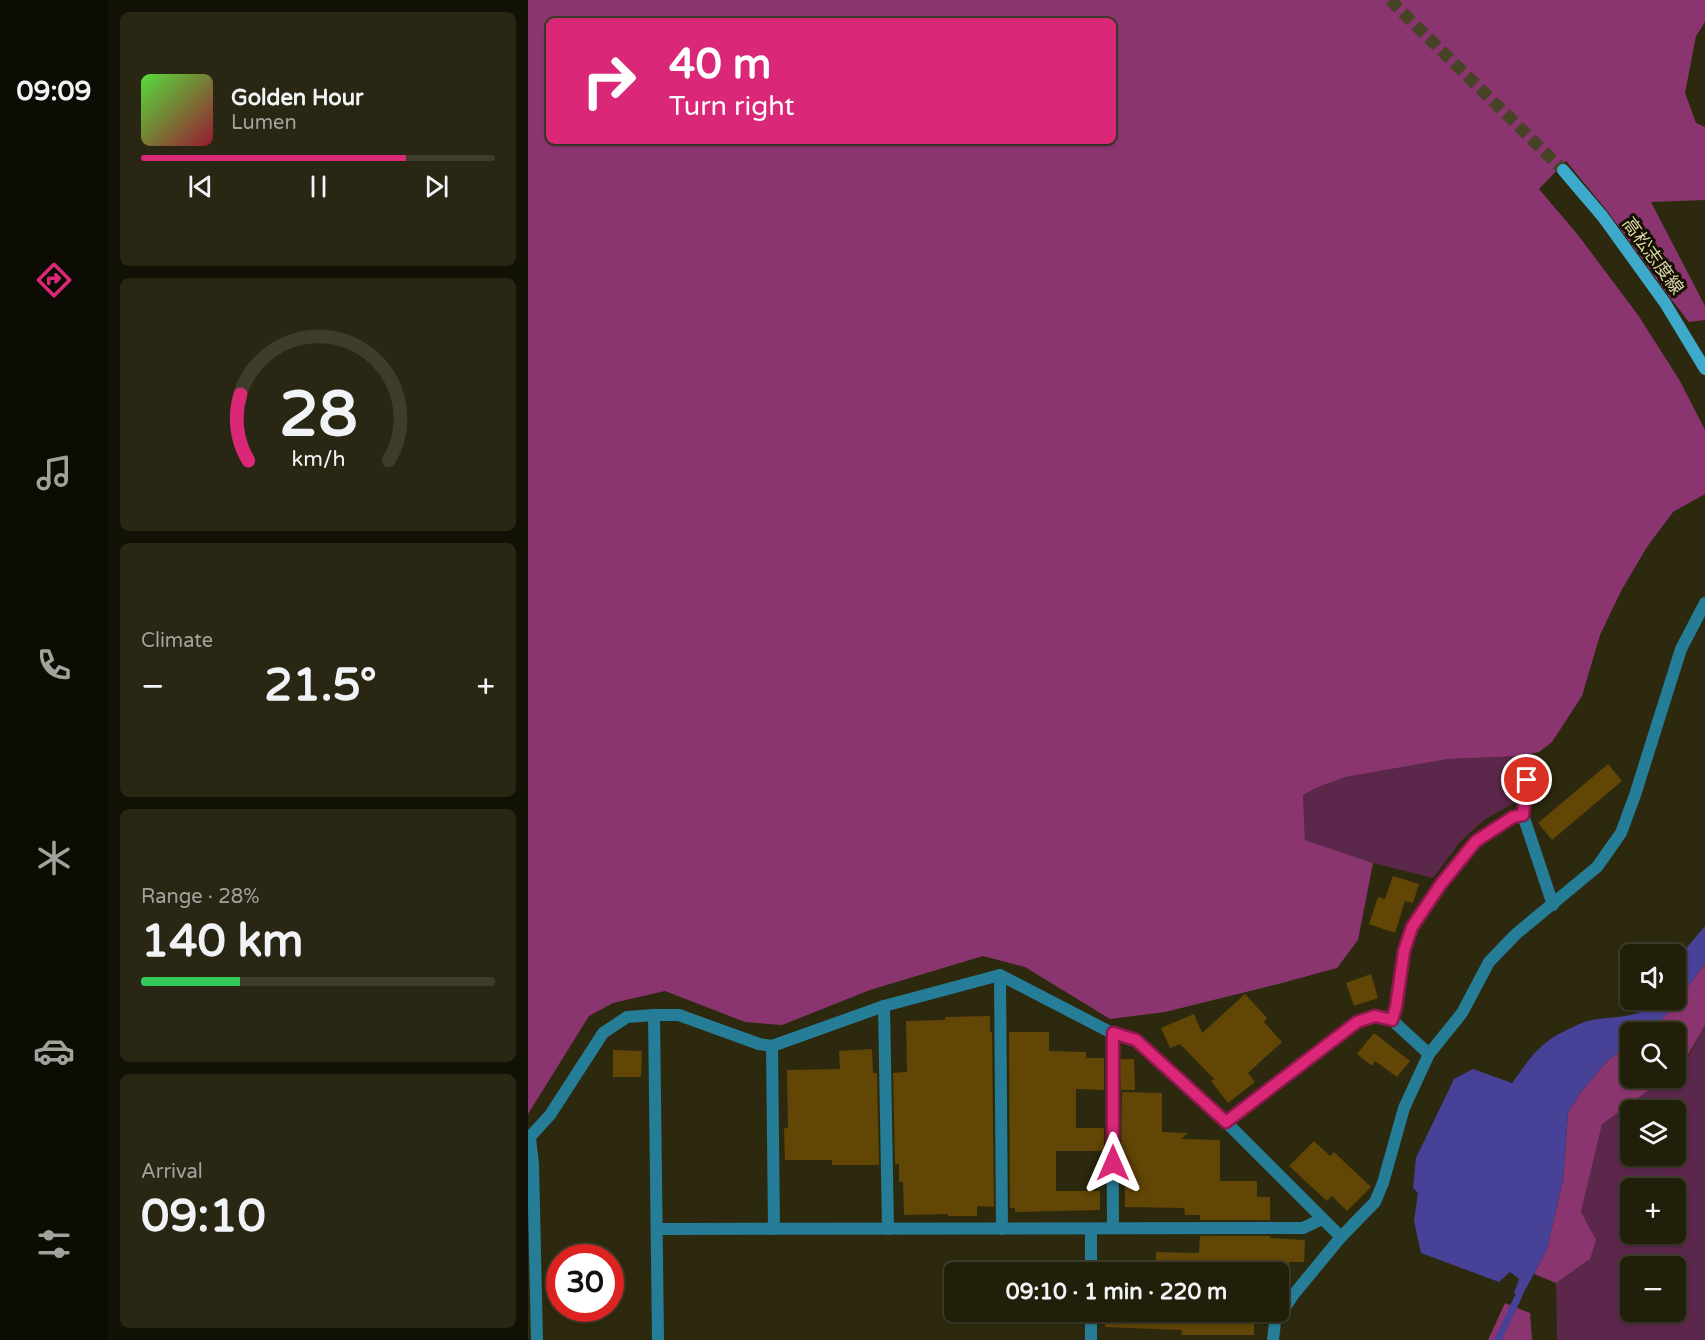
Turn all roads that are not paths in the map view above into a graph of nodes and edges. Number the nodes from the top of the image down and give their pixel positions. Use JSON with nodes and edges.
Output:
{"nodes":[{"id":1,"x":1563,"y":170,"type":"tunnel mouth"},
{"id":2,"x":1705,"y":369,"type":"edge"},
{"id":3,"x":1705,"y":603,"type":"edge"},
{"id":4,"x":1527,"y":780,"type":"dead end"},
{"id":5,"x":1523,"y":815,"type":"junction"},
{"id":6,"x":1553,"y":904,"type":"junction"},
{"id":7,"x":1000,"y":975,"type":"junction"},
{"id":8,"x":884,"y":1006,"type":"junction"},
{"id":9,"x":654,"y":1015,"type":"junction"},
{"id":10,"x":1392,"y":1020,"type":"junction"},
{"id":11,"x":1113,"y":1033,"type":"junction"},
{"id":12,"x":772,"y":1046,"type":"junction"},
{"id":13,"x":1429,"y":1054,"type":"junction"},
{"id":14,"x":1226,"y":1122,"type":"junction"},
{"id":15,"x":529,"y":1138,"type":"edge"},
{"id":16,"x":1322,"y":1219,"type":"junction"},
{"id":17,"x":1113,"y":1228,"type":"junction"},
{"id":18,"x":657,"y":1229,"type":"junction"},
{"id":19,"x":774,"y":1229,"type":"junction"},
{"id":20,"x":888,"y":1229,"type":"junction"},
{"id":21,"x":1002,"y":1229,"type":"junction"},
{"id":22,"x":1091,"y":1229,"type":"junction"},
{"id":23,"x":1341,"y":1237,"type":"junction"},
{"id":24,"x":1091,"y":1262,"type":"edge"},
{"id":25,"x":1090,"y":1322,"type":"edge"},
{"id":26,"x":537,"y":1340,"type":"edge"},
{"id":27,"x":658,"y":1340,"type":"edge"},
{"id":28,"x":1090,"y":1340,"type":"edge"},
{"id":29,"x":1272,"y":1340,"type":"edge"}],
"edges":[{"from":1,"to":2,"type":"main road","name":"高松志度線"},
{"from":3,"to":6,"type":"street"},
{"from":4,"to":5,"type":"street"},
{"from":5,"to":6,"type":"street"},
{"from":5,"to":10,"type":"street"},
{"from":6,"to":13,"type":"street"},
{"from":7,"to":8,"type":"street"},
{"from":7,"to":11,"type":"street"},
{"from":7,"to":21,"type":"street"},
{"from":8,"to":12,"type":"street"},
{"from":8,"to":20,"type":"street"},
{"from":9,"to":12,"type":"street"},
{"from":9,"to":15,"type":"street"},
{"from":9,"to":18,"type":"street"},
{"from":10,"to":13,"type":"street"},
{"from":10,"to":14,"type":"street"},
{"from":11,"to":14,"type":"street"},
{"from":11,"to":17,"type":"street"},
{"from":12,"to":19,"type":"street"},
{"from":13,"to":23,"type":"street"},
{"from":14,"to":16,"type":"street"},
{"from":15,"to":26,"type":"street"},
{"from":16,"to":17,"type":"street"},
{"from":16,"to":23,"type":"street"},
{"from":17,"to":22,"type":"street"},
{"from":18,"to":19,"type":"street"},
{"from":18,"to":27,"type":"street"},
{"from":19,"to":20,"type":"street"},
{"from":20,"to":21,"type":"street"},
{"from":21,"to":22,"type":"street"},
{"from":22,"to":24,"type":"street"},
{"from":23,"to":29,"type":"street"},
{"from":25,"to":28,"type":"street"}]}
